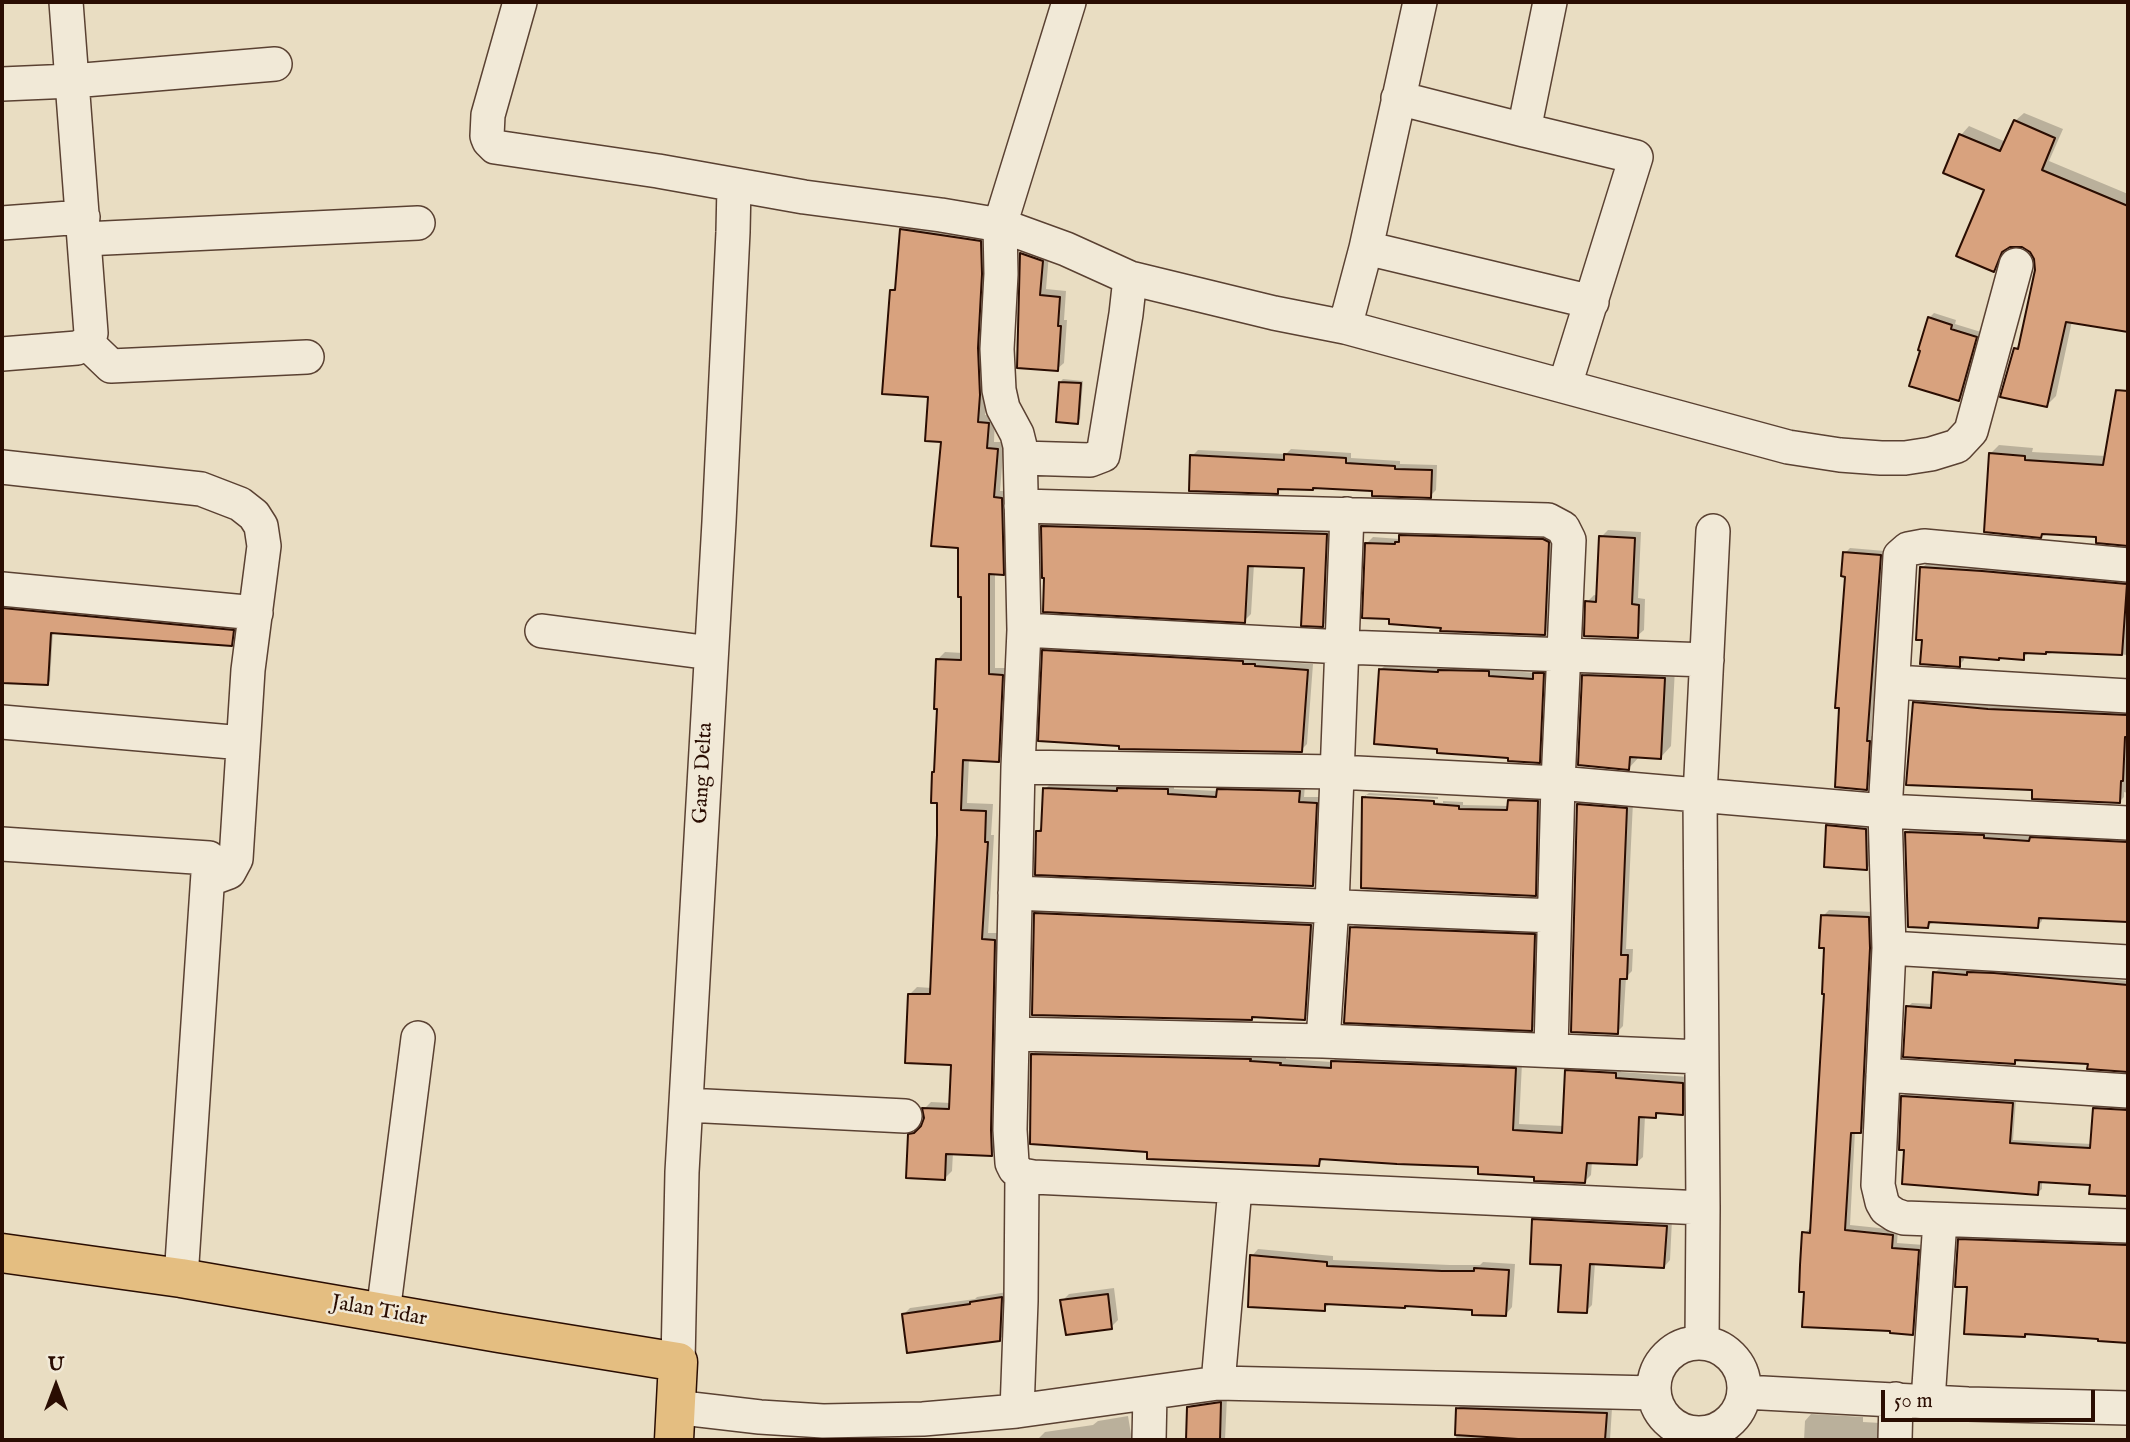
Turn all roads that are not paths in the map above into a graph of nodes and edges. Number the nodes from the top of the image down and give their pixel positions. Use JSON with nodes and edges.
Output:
{"nodes":[{"id":1,"x":66,"y":2,"type":"edge"},
{"id":2,"x":520,"y":2,"type":"edge"},
{"id":3,"x":1069,"y":2,"type":"edge"},
{"id":4,"x":1420,"y":2,"type":"edge"},
{"id":5,"x":1550,"y":2,"type":"edge"},
{"id":6,"x":275,"y":64,"type":"dead end"},
{"id":7,"x":72,"y":81,"type":"junction"},
{"id":8,"x":2,"y":84,"type":"edge"},
{"id":9,"x":1398,"y":98,"type":"junction"},
{"id":10,"x":1524,"y":130,"type":"junction"},
{"id":11,"x":734,"y":185,"type":"junction"},
{"id":12,"x":2,"y":223,"type":"edge"},
{"id":13,"x":418,"y":223,"type":"dead end"},
{"id":14,"x":1000,"y":225,"type":"junction"},
{"id":15,"x":84,"y":228,"type":"junction"},
{"id":16,"x":1366,"y":248,"type":"junction"},
{"id":17,"x":2016,"y":265,"type":"dead end"},
{"id":18,"x":1130,"y":278,"type":"junction"},
{"id":19,"x":1592,"y":302,"type":"junction"},
{"id":20,"x":1345,"y":327,"type":"junction"},
{"id":21,"x":87,"y":343,"type":"junction"},
{"id":22,"x":2,"y":354,"type":"edge"},
{"id":23,"x":307,"y":357,"type":"dead end"},
{"id":24,"x":1566,"y":385,"type":"junction"},
{"id":25,"x":1021,"y":458,"type":"junction"},
{"id":26,"x":2,"y":467,"type":"edge"},
{"id":27,"x":1021,"y":506,"type":"junction"},
{"id":28,"x":1347,"y":514,"type":"junction"},
{"id":29,"x":1713,"y":531,"type":"dead end"},
{"id":30,"x":2128,"y":565,"type":"edge"},
{"id":31,"x":2,"y":589,"type":"edge"},
{"id":32,"x":256,"y":613,"type":"junction"},
{"id":33,"x":1024,"y":630,"type":"junction"},
{"id":34,"x":542,"y":631,"type":"dead end"},
{"id":35,"x":1343,"y":647,"type":"junction"},
{"id":36,"x":711,"y":653,"type":"junction"},
{"id":37,"x":1564,"y":654,"type":"junction"},
{"id":38,"x":1707,"y":660,"type":"junction"},
{"id":39,"x":1894,"y":682,"type":"junction"},
{"id":40,"x":2128,"y":696,"type":"edge"},
{"id":41,"x":2,"y":722,"type":"edge"},
{"id":42,"x":243,"y":743,"type":"junction"},
{"id":43,"x":1018,"y":767,"type":"junction"},
{"id":44,"x":1336,"y":772,"type":"junction"},
{"id":45,"x":1558,"y":783,"type":"junction"},
{"id":46,"x":1700,"y":796,"type":"junction"},
{"id":47,"x":1885,"y":811,"type":"junction"},
{"id":48,"x":2128,"y":823,"type":"edge"},
{"id":49,"x":2,"y":845,"type":"edge"},
{"id":50,"x":209,"y":858,"type":"junction"},
{"id":51,"x":1015,"y":893,"type":"junction"},
{"id":52,"x":1332,"y":906,"type":"junction"},
{"id":53,"x":1554,"y":916,"type":"junction"},
{"id":54,"x":1889,"y":948,"type":"junction"},
{"id":55,"x":2128,"y":962,"type":"edge"},
{"id":56,"x":1013,"y":1034,"type":"junction"},
{"id":57,"x":418,"y":1038,"type":"dead end"},
{"id":58,"x":1323,"y":1041,"type":"junction"},
{"id":59,"x":1551,"y":1050,"type":"junction"},
{"id":60,"x":1701,"y":1057,"type":"junction"},
{"id":61,"x":1883,"y":1075,"type":"junction"},
{"id":62,"x":2128,"y":1091,"type":"edge"},
{"id":63,"x":686,"y":1105,"type":"junction"},
{"id":64,"x":905,"y":1116,"type":"dead end"},
{"id":65,"x":1022,"y":1175,"type":"junction"},
{"id":66,"x":1235,"y":1188,"type":"junction"},
{"id":67,"x":1703,"y":1208,"type":"junction"},
{"id":68,"x":1940,"y":1220,"type":"junction"},
{"id":69,"x":2128,"y":1226,"type":"edge"},
{"id":70,"x":2,"y":1253,"type":"edge"},
{"id":71,"x":181,"y":1278,"type":"junction"},
{"id":72,"x":383,"y":1313,"type":"junction"},
{"id":73,"x":1702,"y":1343,"type":"junction"},
{"id":74,"x":678,"y":1362,"type":"junction"},
{"id":75,"x":1219,"y":1382,"type":"junction"},
{"id":76,"x":1744,"y":1392,"type":"junction"},
{"id":77,"x":1150,"y":1393,"type":"junction"},
{"id":78,"x":1654,"y":1393,"type":"junction"},
{"id":79,"x":1912,"y":1400,"type":"junction"},
{"id":80,"x":2128,"y":1408,"type":"edge"},
{"id":81,"x":1017,"y":1411,"type":"junction"},
{"id":82,"x":674,"y":1424,"type":"edge"},
{"id":83,"x":1701,"y":1436,"type":"edge"},
{"id":84,"x":1149,"y":1440,"type":"edge"},
{"id":85,"x":1895,"y":1440,"type":"edge"}],
"edges":[{"from":1,"to":7,"type":"street"},
{"from":2,"to":11,"type":"street"},
{"from":3,"to":14,"type":"street"},
{"from":4,"to":9,"type":"street"},
{"from":5,"to":10,"type":"street"},
{"from":6,"to":7,"type":"street"},
{"from":7,"to":8,"type":"street"},
{"from":7,"to":15,"type":"street"},
{"from":9,"to":10,"type":"street"},
{"from":9,"to":16,"type":"street"},
{"from":10,"to":19,"type":"street"},
{"from":11,"to":14,"type":"street"},
{"from":11,"to":36,"type":"street","name":"Gang Delta"},
{"from":12,"to":15,"type":"street"},
{"from":13,"to":15,"type":"street"},
{"from":14,"to":18,"type":"street"},
{"from":14,"to":25,"type":"street"},
{"from":15,"to":21,"type":"street"},
{"from":16,"to":19,"type":"street"},
{"from":16,"to":20,"type":"street"},
{"from":17,"to":24,"type":"street"},
{"from":18,"to":20,"type":"street"},
{"from":18,"to":25,"type":"street"},
{"from":19,"to":24,"type":"street"},
{"from":20,"to":24,"type":"street"},
{"from":21,"to":22,"type":"street"},
{"from":21,"to":23,"type":"street"},
{"from":25,"to":27,"type":"street"},
{"from":26,"to":32,"type":"street"},
{"from":27,"to":28,"type":"street"},
{"from":27,"to":33,"type":"street"},
{"from":28,"to":35,"type":"street"},
{"from":28,"to":37,"type":"street"},
{"from":29,"to":38,"type":"street"},
{"from":30,"to":39,"type":"street"},
{"from":31,"to":32,"type":"street"},
{"from":32,"to":42,"type":"street"},
{"from":33,"to":35,"type":"street"},
{"from":33,"to":43,"type":"street"},
{"from":34,"to":36,"type":"street"},
{"from":35,"to":37,"type":"street"},
{"from":35,"to":44,"type":"street"},
{"from":36,"to":63,"type":"street","name":"Gang Delta"},
{"from":37,"to":38,"type":"street"},
{"from":37,"to":45,"type":"street"},
{"from":38,"to":46,"type":"street"},
{"from":39,"to":40,"type":"street"},
{"from":39,"to":47,"type":"street"},
{"from":41,"to":42,"type":"street"},
{"from":42,"to":50,"type":"street"},
{"from":43,"to":44,"type":"street"},
{"from":43,"to":51,"type":"street"},
{"from":44,"to":45,"type":"street"},
{"from":44,"to":52,"type":"street"},
{"from":45,"to":46,"type":"street"},
{"from":45,"to":53,"type":"street"},
{"from":46,"to":47,"type":"street"},
{"from":46,"to":60,"type":"street"},
{"from":47,"to":48,"type":"street"},
{"from":47,"to":54,"type":"street"},
{"from":49,"to":50,"type":"street"},
{"from":50,"to":71,"type":"street"},
{"from":51,"to":52,"type":"street"},
{"from":51,"to":56,"type":"street"},
{"from":52,"to":53,"type":"street"},
{"from":52,"to":58,"type":"street"},
{"from":53,"to":59,"type":"street"},
{"from":54,"to":55,"type":"street"},
{"from":54,"to":61,"type":"street"},
{"from":56,"to":58,"type":"street"},
{"from":56,"to":65,"type":"street"},
{"from":57,"to":72,"type":"street"},
{"from":58,"to":59,"type":"street"},
{"from":59,"to":60,"type":"street"},
{"from":60,"to":67,"type":"street"},
{"from":61,"to":62,"type":"street"},
{"from":61,"to":68,"type":"street"},
{"from":63,"to":64,"type":"street"},
{"from":63,"to":74,"type":"street","name":"Gang Delta"},
{"from":65,"to":66,"type":"street"},
{"from":65,"to":81,"type":"street"},
{"from":66,"to":67,"type":"street"},
{"from":66,"to":75,"type":"street"},
{"from":67,"to":73,"type":"street"},
{"from":68,"to":69,"type":"street"},
{"from":68,"to":79,"type":"street"},
{"from":70,"to":71,"type":"main road","name":"Jalan Tidar"},
{"from":71,"to":72,"type":"main road","name":"Jalan Tidar"},
{"from":72,"to":74,"type":"main road","name":"Jalan Tidar"},
{"from":73,"to":76,"type":"street"},
{"from":73,"to":78,"type":"street"},
{"from":74,"to":82,"type":"main road"},
{"from":75,"to":77,"type":"street"},
{"from":75,"to":78,"type":"street"},
{"from":76,"to":79,"type":"street"},
{"from":76,"to":83,"type":"street"},
{"from":77,"to":81,"type":"street"},
{"from":77,"to":84,"type":"street"},
{"from":78,"to":83,"type":"street"},
{"from":79,"to":80,"type":"street"},
{"from":79,"to":85,"type":"street"},
{"from":81,"to":82,"type":"street"}]}
